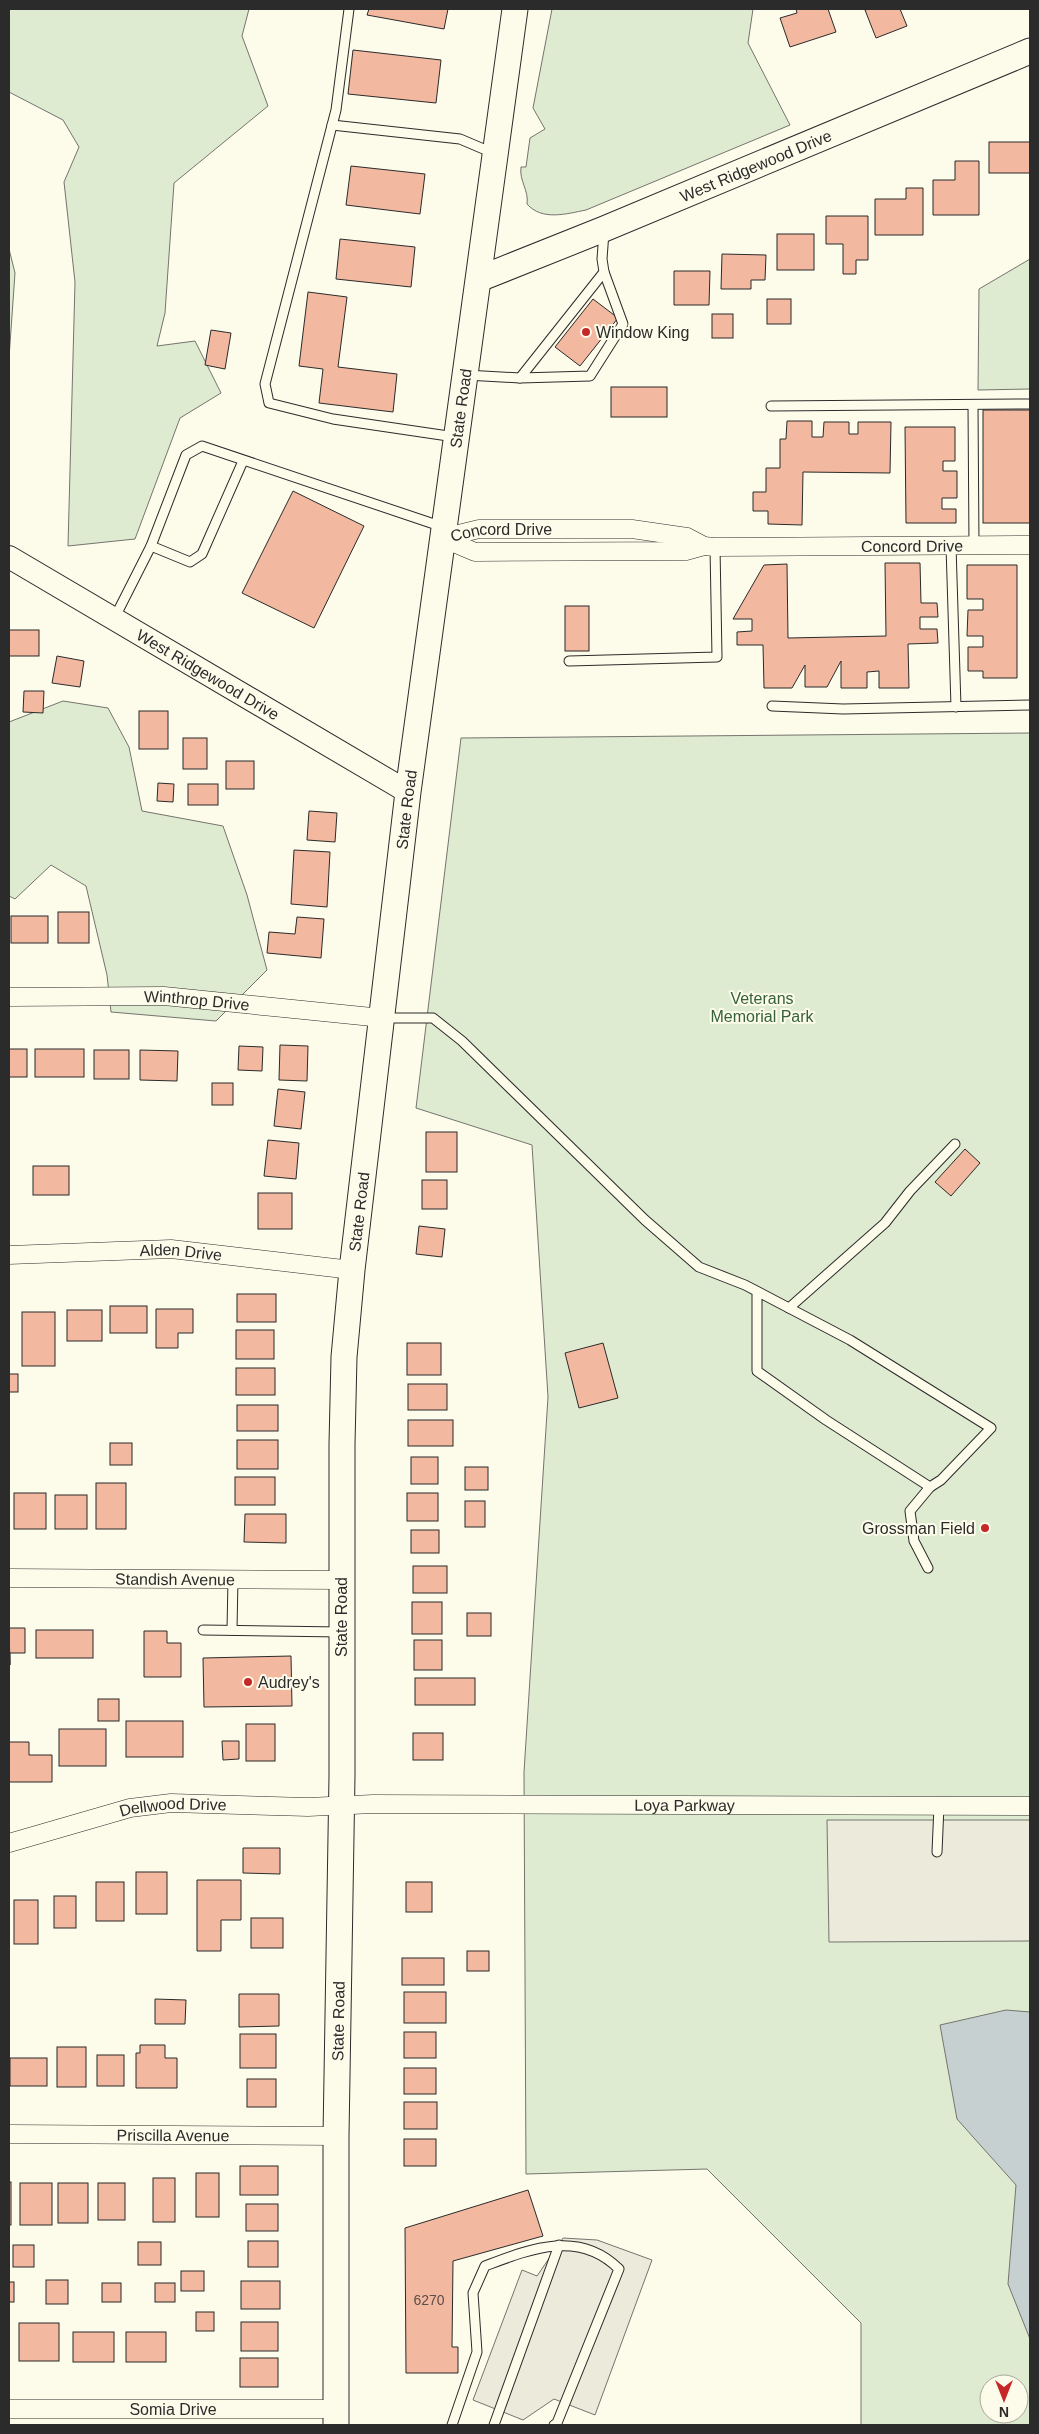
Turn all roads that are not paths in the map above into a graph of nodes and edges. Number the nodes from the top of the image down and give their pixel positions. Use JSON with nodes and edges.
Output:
{"nodes":[{"id":1,"x":349,"y":9,"type":"edge"},
{"id":2,"x":515,"y":9,"type":"edge"},
{"id":3,"x":1030,"y":51,"type":"edge"},
{"id":4,"x":332,"y":125,"type":"junction"},
{"id":5,"x":496,"y":154,"type":"junction"},
{"id":6,"x":604,"y":229,"type":"junction"},
{"id":7,"x":604,"y":272,"type":"junction"},
{"id":8,"x":479,"y":279,"type":"junction"},
{"id":9,"x":464,"y":375,"type":"junction"},
{"id":10,"x":520,"y":378,"type":"junction"},
{"id":11,"x":1030,"y":404,"type":"edge"},
{"id":12,"x":973,"y":405,"type":"junction"},
{"id":13,"x":771,"y":406,"type":"dead end"},
{"id":14,"x":455,"y":437,"type":"junction"},
{"id":15,"x":243,"y":461,"type":"junction"},
{"id":16,"x":442,"y":532,"type":"junction"},
{"id":17,"x":151,"y":546,"type":"junction"},
{"id":18,"x":951,"y":546,"type":"junction"},
{"id":19,"x":974,"y":546,"type":"junction"},
{"id":20,"x":1030,"y":546,"type":"edge"},
{"id":21,"x":709,"y":547,"type":"junction"},
{"id":22,"x":9,"y":557,"type":"edge"},
{"id":23,"x":114,"y":619,"type":"junction"},
{"id":24,"x":569,"y":661,"type":"dead end"},
{"id":25,"x":1030,"y":705,"type":"edge"},
{"id":26,"x":772,"y":706,"type":"dead end"},
{"id":27,"x":956,"y":707,"type":"junction"},
{"id":28,"x":408,"y":792,"type":"junction"},
{"id":29,"x":9,"y":997,"type":"edge"},
{"id":30,"x":382,"y":1018,"type":"junction"},
{"id":31,"x":955,"y":1144,"type":"dead end"},
{"id":32,"x":9,"y":1255,"type":"edge"},
{"id":33,"x":352,"y":1270,"type":"junction"},
{"id":34,"x":757,"y":1292,"type":"junction"},
{"id":35,"x":789,"y":1308,"type":"junction"},
{"id":36,"x":930,"y":1487,"type":"junction"},
{"id":37,"x":928,"y":1568,"type":"dead end"},
{"id":38,"x":9,"y":1578,"type":"edge"},
{"id":39,"x":233,"y":1579,"type":"junction"},
{"id":40,"x":341,"y":1580,"type":"junction"},
{"id":41,"x":203,"y":1630,"type":"dead end"},
{"id":42,"x":232,"y":1630,"type":"junction"},
{"id":43,"x":341,"y":1632,"type":"junction"},
{"id":44,"x":340,"y":1806,"type":"junction"},
{"id":45,"x":940,"y":1806,"type":"junction"},
{"id":46,"x":1030,"y":1806,"type":"edge"},
{"id":47,"x":9,"y":1842,"type":"edge"},
{"id":48,"x":937,"y":1852,"type":"dead end"},
{"id":49,"x":9,"y":2134,"type":"edge"},
{"id":50,"x":336,"y":2136,"type":"junction"},
{"id":51,"x":559,"y":2245,"type":"junction"},
{"id":52,"x":9,"y":2409,"type":"edge"},
{"id":53,"x":336,"y":2417,"type":"edge"},
{"id":54,"x":452,"y":2425,"type":"edge"},
{"id":55,"x":494,"y":2425,"type":"edge"},
{"id":56,"x":554,"y":2425,"type":"edge"}],
"edges":[{"from":1,"to":4,"type":"lane"},
{"from":2,"to":5,"type":"main road","name":"State Road"},
{"from":3,"to":6,"type":"main road","name":"West Ridgewood Drive"},
{"from":4,"to":5,"type":"lane"},
{"from":4,"to":14,"type":"lane"},
{"from":5,"to":8,"type":"main road","name":"State Road"},
{"from":6,"to":7,"type":"lane"},
{"from":6,"to":8,"type":"main road","name":"West Ridgewood Drive"},
{"from":7,"to":10,"type":"lane"},
{"from":7,"to":10,"type":"lane"},
{"from":8,"to":9,"type":"main road","name":"State Road"},
{"from":9,"to":10,"type":"lane"},
{"from":9,"to":14,"type":"main road","name":"State Road"},
{"from":11,"to":12,"type":"lane"},
{"from":12,"to":13,"type":"lane"},
{"from":12,"to":19,"type":"lane"},
{"from":14,"to":16,"type":"main road","name":"State Road"},
{"from":15,"to":16,"type":"lane"},
{"from":15,"to":17,"type":"lane"},
{"from":15,"to":17,"type":"lane"},
{"from":16,"to":21,"type":"street","name":"Concord Drive"},
{"from":16,"to":28,"type":"main road","name":"State Road"},
{"from":17,"to":23,"type":"lane"},
{"from":18,"to":19,"type":"street","name":"Concord Drive"},
{"from":18,"to":21,"type":"street","name":"Concord Drive"},
{"from":18,"to":27,"type":"lane"},
{"from":19,"to":20,"type":"street","name":"Concord Drive"},
{"from":21,"to":24,"type":"lane"},
{"from":22,"to":23,"type":"street","name":"West Ridgewood Drive"},
{"from":23,"to":28,"type":"street","name":"West Ridgewood Drive"},
{"from":25,"to":27,"type":"lane"},
{"from":26,"to":27,"type":"lane"},
{"from":28,"to":30,"type":"main road","name":"State Road"},
{"from":29,"to":30,"type":"street","name":"Winthrop Drive"},
{"from":30,"to":33,"type":"main road","name":"State Road"},
{"from":30,"to":34,"type":"lane"},
{"from":31,"to":35,"type":"lane"},
{"from":32,"to":33,"type":"street","name":"Alden Drive"},
{"from":33,"to":40,"type":"main road","name":"State Road"},
{"from":34,"to":35,"type":"lane"},
{"from":34,"to":36,"type":"lane"},
{"from":35,"to":36,"type":"lane"},
{"from":36,"to":37,"type":"lane"},
{"from":38,"to":39,"type":"street","name":"Standish Avenue"},
{"from":39,"to":40,"type":"street","name":"Standish Avenue"},
{"from":39,"to":42,"type":"lane"},
{"from":40,"to":43,"type":"main road","name":"State Road"},
{"from":41,"to":42,"type":"lane"},
{"from":42,"to":43,"type":"lane"},
{"from":43,"to":44,"type":"main road","name":"State Road"},
{"from":44,"to":45,"type":"street","name":"Loya Parkway"},
{"from":44,"to":47,"type":"street","name":"Dellwood Drive"},
{"from":44,"to":50,"type":"main road","name":"State Road"},
{"from":45,"to":46,"type":"street","name":"Loya Parkway"},
{"from":45,"to":48,"type":"lane"},
{"from":49,"to":50,"type":"street","name":"Priscilla Avenue"},
{"from":50,"to":53,"type":"main road","name":"State Road"},
{"from":51,"to":54,"type":"lane"},
{"from":51,"to":55,"type":"lane"},
{"from":51,"to":56,"type":"lane"},
{"from":52,"to":53,"type":"street","name":"Somia Drive"}]}
